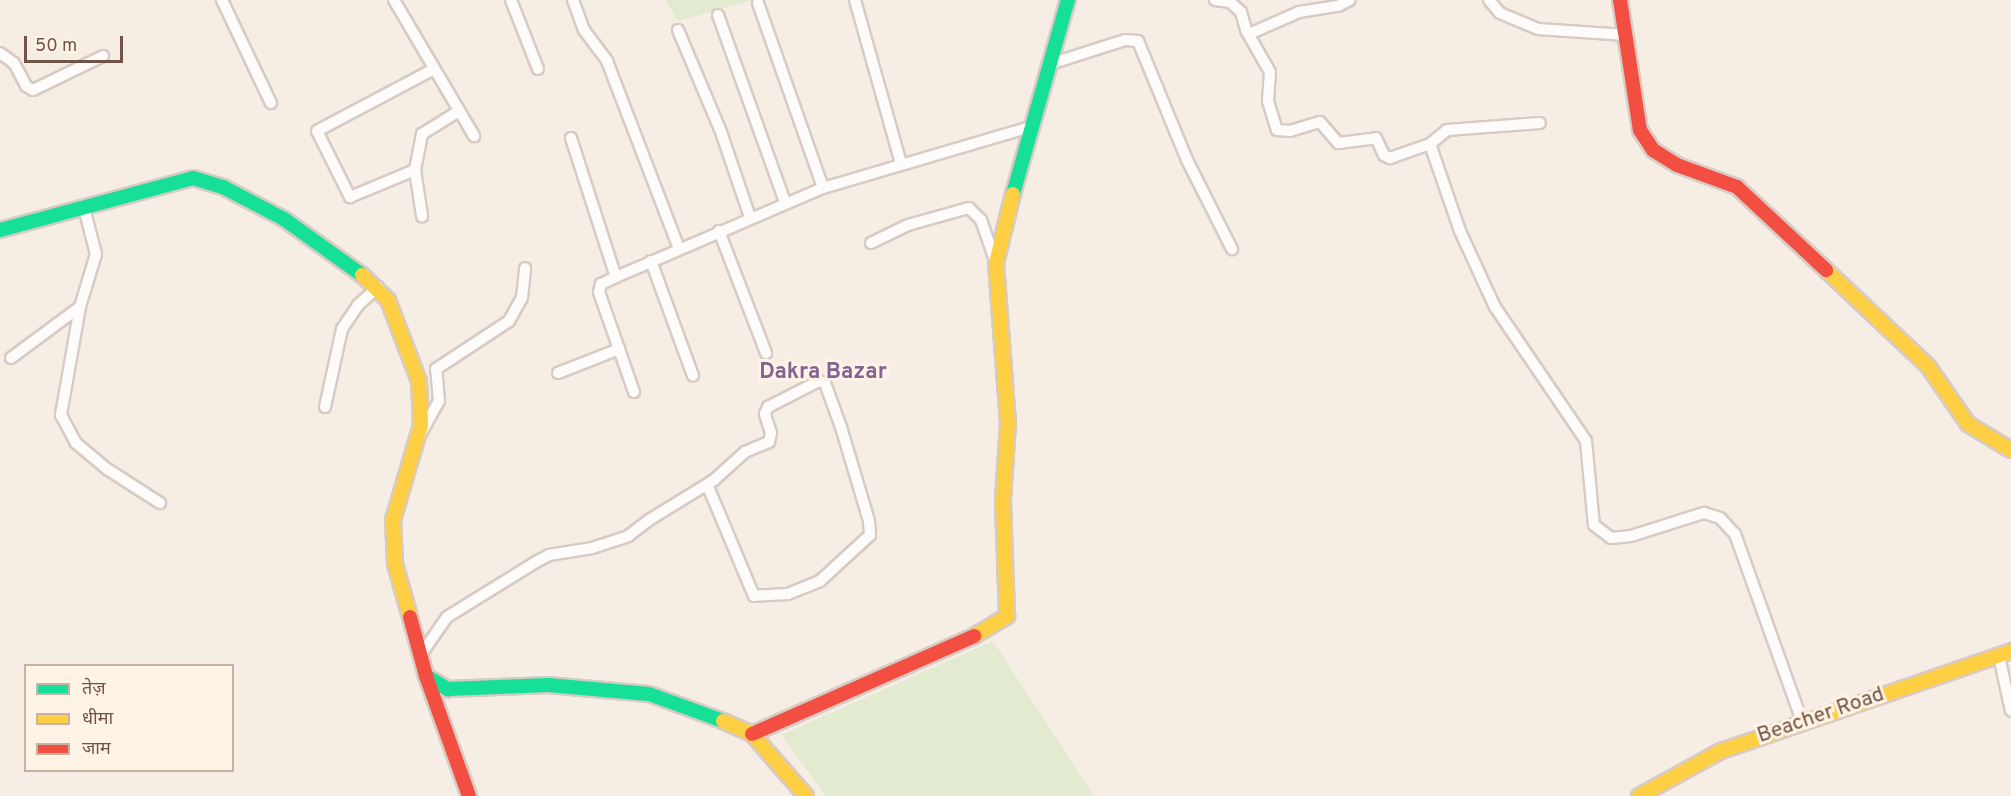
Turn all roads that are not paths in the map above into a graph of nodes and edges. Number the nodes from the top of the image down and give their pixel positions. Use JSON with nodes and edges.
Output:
{"nodes":[{"id":1,"x":222,"y":0,"type":"edge"},
{"id":2,"x":394,"y":0,"type":"edge"},
{"id":3,"x":511,"y":0,"type":"edge"},
{"id":4,"x":573,"y":0,"type":"edge"},
{"id":5,"x":855,"y":0,"type":"edge"},
{"id":6,"x":1068,"y":0,"type":"edge"},
{"id":7,"x":1215,"y":0,"type":"edge"},
{"id":8,"x":1350,"y":0,"type":"edge"},
{"id":9,"x":1489,"y":0,"type":"edge"},
{"id":10,"x":1620,"y":0,"type":"edge"},
{"id":11,"x":758,"y":3,"type":"dead end"},
{"id":12,"x":718,"y":15,"type":"dead end"},
{"id":13,"x":678,"y":30,"type":"dead end"},
{"id":14,"x":1249,"y":34,"type":"junction"},
{"id":15,"x":1626,"y":35,"type":"junction"},
{"id":16,"x":0,"y":53,"type":"edge"},
{"id":17,"x":103,"y":56,"type":"dead end"},
{"id":18,"x":1047,"y":65,"type":"junction"},
{"id":19,"x":434,"y":69,"type":"junction"},
{"id":20,"x":538,"y":69,"type":"dead end"},
{"id":21,"x":271,"y":104,"type":"dead end"},
{"id":22,"x":459,"y":111,"type":"junction"},
{"id":23,"x":1540,"y":123,"type":"dead end"},
{"id":24,"x":1030,"y":127,"type":"junction"},
{"id":25,"x":474,"y":136,"type":"dead end"},
{"id":26,"x":571,"y":138,"type":"dead end"},
{"id":27,"x":1430,"y":144,"type":"junction"},
{"id":28,"x":901,"y":164,"type":"junction"},
{"id":29,"x":415,"y":170,"type":"junction"},
{"id":30,"x":823,"y":188,"type":"junction"},
{"id":31,"x":785,"y":202,"type":"junction"},
{"id":32,"x":84,"y":208,"type":"junction"},
{"id":33,"x":422,"y":216,"type":"dead end"},
{"id":34,"x":750,"y":217,"type":"junction"},
{"id":35,"x":0,"y":230,"type":"edge"},
{"id":36,"x":719,"y":231,"type":"junction"},
{"id":37,"x":871,"y":243,"type":"dead end"},
{"id":38,"x":679,"y":249,"type":"junction"},
{"id":39,"x":1232,"y":249,"type":"dead end"},
{"id":40,"x":651,"y":261,"type":"junction"},
{"id":41,"x":996,"y":263,"type":"junction"},
{"id":42,"x":525,"y":268,"type":"dead end"},
{"id":43,"x":616,"y":277,"type":"junction"},
{"id":44,"x":378,"y":287,"type":"junction"},
{"id":45,"x":81,"y":307,"type":"junction"},
{"id":46,"x":619,"y":349,"type":"junction"},
{"id":47,"x":766,"y":353,"type":"dead end"},
{"id":48,"x":11,"y":358,"type":"dead end"},
{"id":49,"x":558,"y":373,"type":"dead end"},
{"id":50,"x":693,"y":376,"type":"dead end"},
{"id":51,"x":634,"y":392,"type":"dead end"},
{"id":52,"x":326,"y":407,"type":"dead end"},
{"id":53,"x":417,"y":440,"type":"junction"},
{"id":54,"x":2011,"y":450,"type":"edge"},
{"id":55,"x":707,"y":484,"type":"junction"},
{"id":56,"x":160,"y":503,"type":"dead end"},
{"id":57,"x":2005,"y":654,"type":"edge"},
{"id":58,"x":420,"y":656,"type":"junction"},
{"id":59,"x":426,"y":676,"type":"junction"},
{"id":60,"x":2011,"y":711,"type":"edge"},
{"id":61,"x":1802,"y":721,"type":"junction"},
{"id":62,"x":752,"y":734,"type":"junction"},
{"id":63,"x":469,"y":796,"type":"edge"},
{"id":64,"x":806,"y":796,"type":"edge"},
{"id":65,"x":1639,"y":796,"type":"edge"}],
"edges":[{"from":1,"to":21,"type":"street"},
{"from":2,"to":19,"type":"street"},
{"from":3,"to":20,"type":"street"},
{"from":4,"to":38,"type":"street"},
{"from":5,"to":28,"type":"street"},
{"from":6,"to":18,"type":"street"},
{"from":7,"to":14,"type":"street"},
{"from":8,"to":14,"type":"street"},
{"from":9,"to":15,"type":"street"},
{"from":10,"to":15,"type":"street"},
{"from":11,"to":30,"type":"street"},
{"from":12,"to":31,"type":"street"},
{"from":13,"to":34,"type":"street"},
{"from":14,"to":27,"type":"street"},
{"from":15,"to":54,"type":"street"},
{"from":16,"to":17,"type":"street"},
{"from":18,"to":24,"type":"street"},
{"from":18,"to":39,"type":"street"},
{"from":19,"to":22,"type":"street"},
{"from":19,"to":29,"type":"street"},
{"from":22,"to":25,"type":"street"},
{"from":22,"to":29,"type":"street"},
{"from":23,"to":27,"type":"street"},
{"from":24,"to":28,"type":"street"},
{"from":24,"to":41,"type":"street"},
{"from":26,"to":43,"type":"street"},
{"from":27,"to":61,"type":"street"},
{"from":28,"to":30,"type":"street"},
{"from":29,"to":33,"type":"street"},
{"from":30,"to":31,"type":"street"},
{"from":31,"to":34,"type":"street"},
{"from":32,"to":35,"type":"street"},
{"from":32,"to":44,"type":"street"},
{"from":32,"to":45,"type":"street"},
{"from":34,"to":36,"type":"street"},
{"from":36,"to":38,"type":"street"},
{"from":36,"to":47,"type":"street"},
{"from":37,"to":41,"type":"street"},
{"from":38,"to":40,"type":"street"},
{"from":40,"to":43,"type":"street"},
{"from":40,"to":50,"type":"street"},
{"from":41,"to":62,"type":"street"},
{"from":42,"to":53,"type":"street"},
{"from":43,"to":46,"type":"street"},
{"from":44,"to":52,"type":"street"},
{"from":44,"to":53,"type":"street"},
{"from":45,"to":48,"type":"street"},
{"from":45,"to":56,"type":"street"},
{"from":46,"to":49,"type":"street"},
{"from":46,"to":51,"type":"street"},
{"from":53,"to":58,"type":"street"},
{"from":55,"to":55,"type":"street"},
{"from":55,"to":58,"type":"street"},
{"from":57,"to":60,"type":"street"},
{"from":57,"to":61,"type":"street","name":"Beacher Road"},
{"from":58,"to":59,"type":"street"},
{"from":59,"to":62,"type":"street"},
{"from":59,"to":63,"type":"street"},
{"from":61,"to":65,"type":"street","name":"Beacher Road"},
{"from":62,"to":64,"type":"street"}]}
